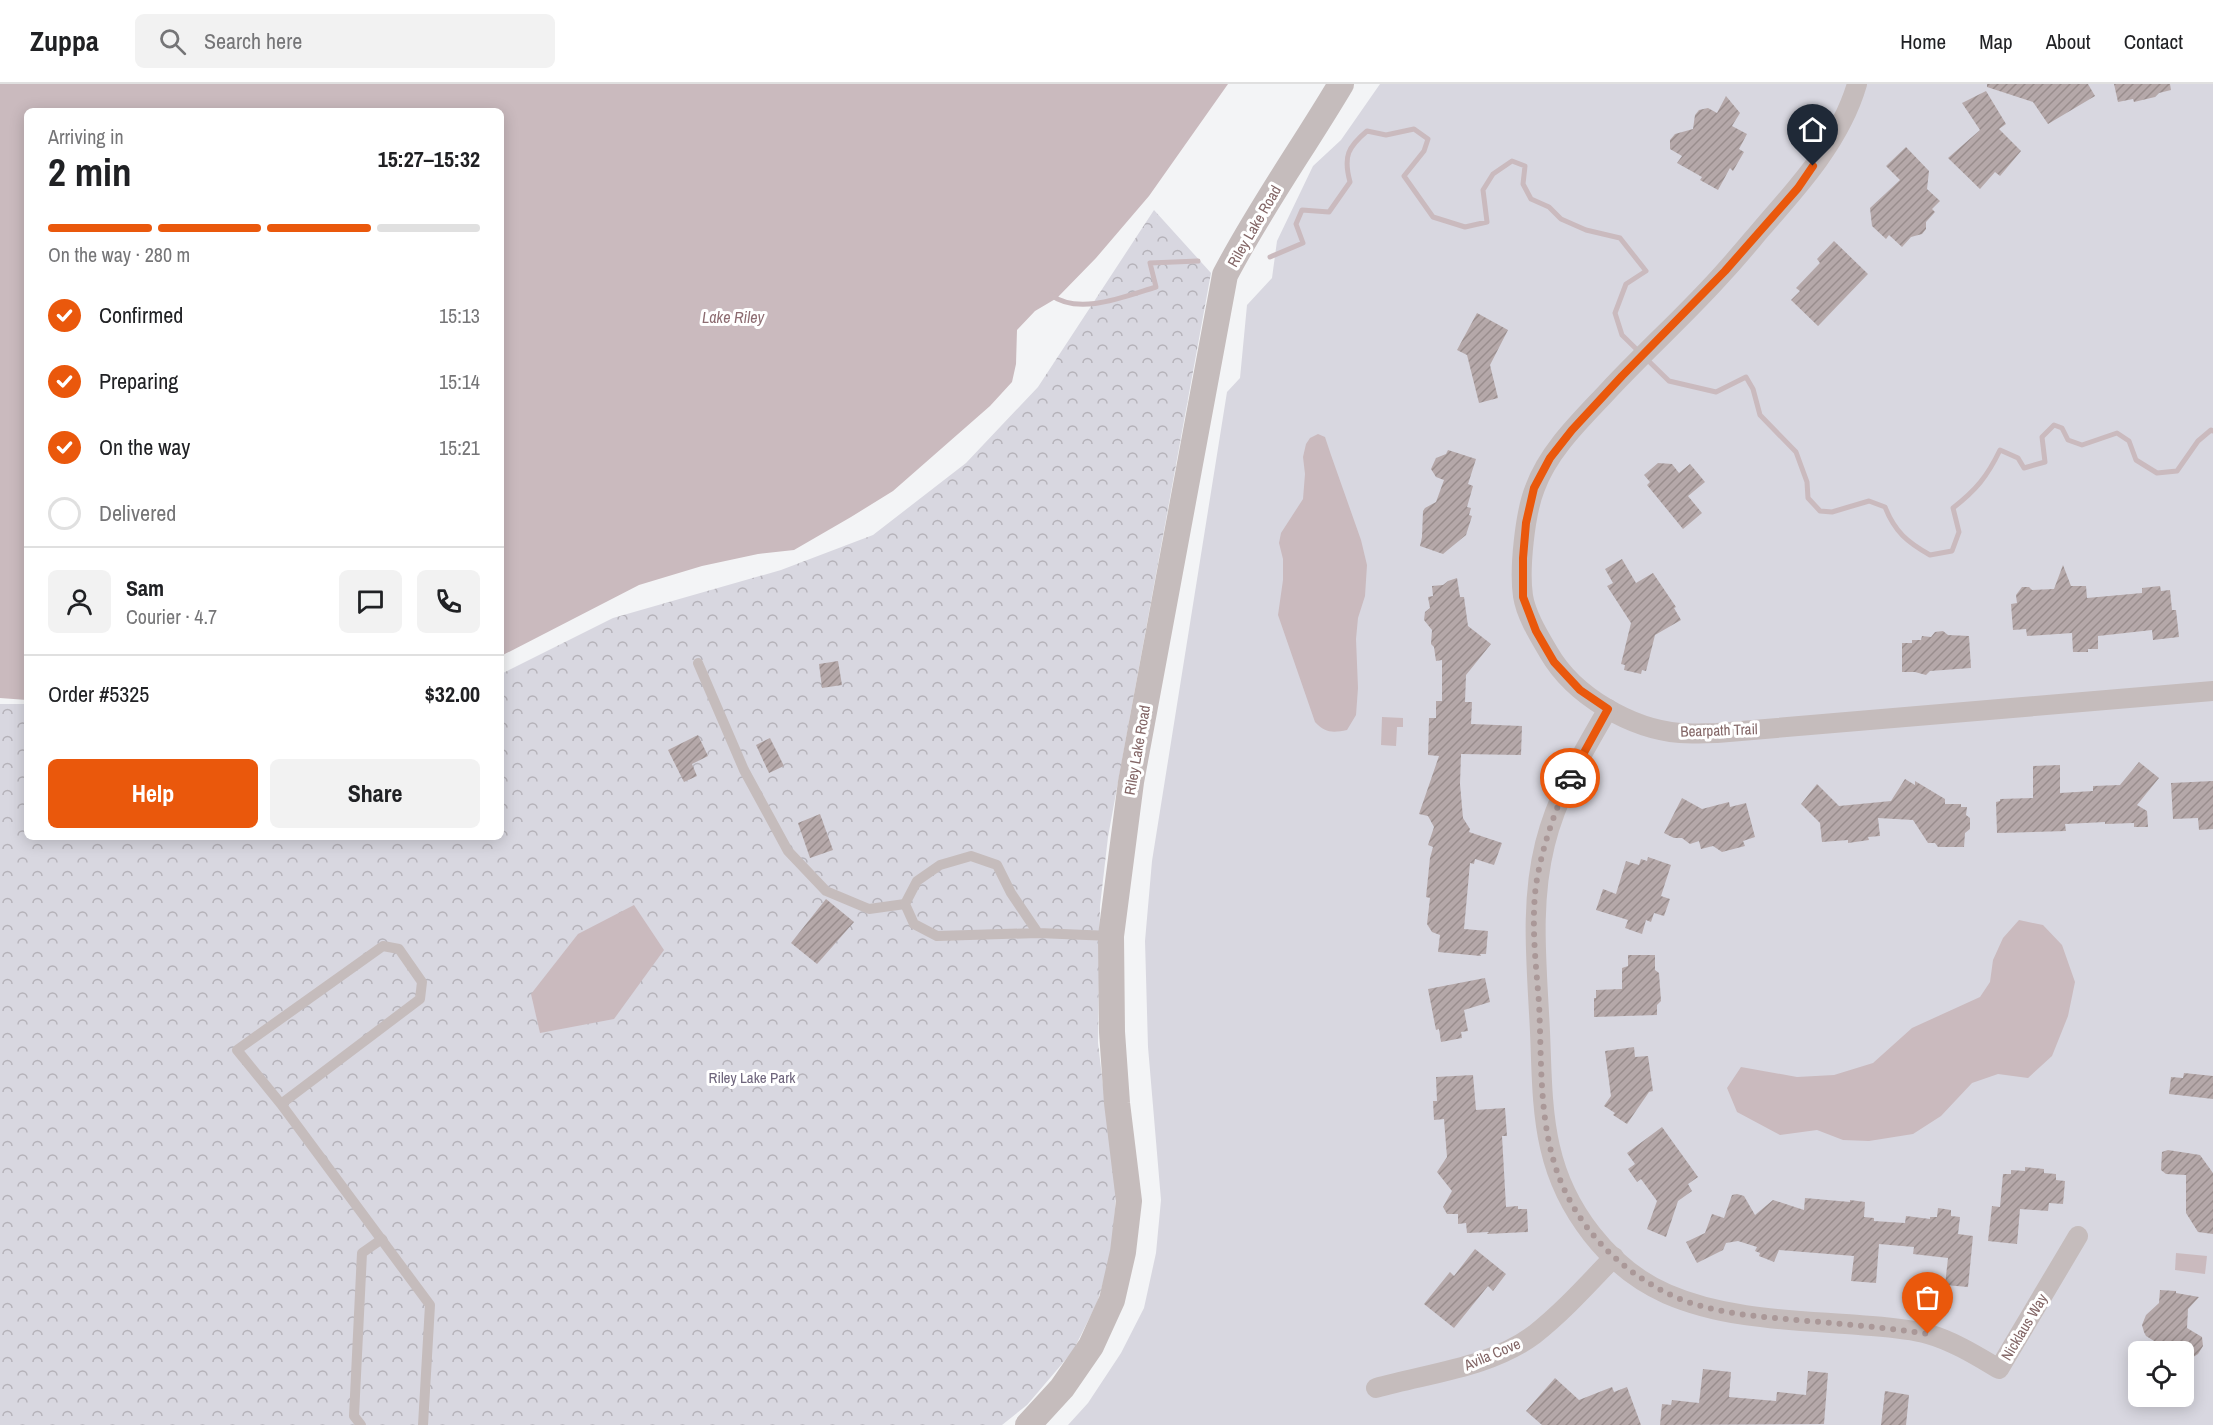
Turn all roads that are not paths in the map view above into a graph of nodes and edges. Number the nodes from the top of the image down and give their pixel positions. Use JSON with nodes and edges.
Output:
{"nodes":[{"id":1,"x":1341,"y":84,"type":"edge"},
{"id":2,"x":1857,"y":84,"type":"edge"},
{"id":3,"x":698,"y":663,"type":"dead end"},
{"id":4,"x":2213,"y":691,"type":"edge"},
{"id":5,"x":1608,"y":709,"type":"junction"},
{"id":6,"x":905,"y":904,"type":"junction"},
{"id":7,"x":1038,"y":933,"type":"junction"},
{"id":8,"x":1111,"y":936,"type":"junction"},
{"id":9,"x":281,"y":1104,"type":"junction"},
{"id":10,"x":2078,"y":1236,"type":"dead end"},
{"id":11,"x":382,"y":1239,"type":"junction"},
{"id":12,"x":1614,"y":1257,"type":"junction"},
{"id":13,"x":1376,"y":1388,"type":"dead end"},
{"id":14,"x":361,"y":1425,"type":"edge"},
{"id":15,"x":423,"y":1425,"type":"edge"},
{"id":16,"x":1028,"y":1425,"type":"edge"}],
"edges":[{"from":1,"to":8,"type":"street","name":"Riley Lake Road"},
{"from":2,"to":5,"type":"street","name":"Bearpath Trail"},
{"from":3,"to":6,"type":"lane"},
{"from":4,"to":5,"type":"street","name":"Bearpath Trail"},
{"from":5,"to":12,"type":"street","name":"Nicklaus Way"},
{"from":6,"to":7,"type":"lane"},
{"from":6,"to":7,"type":"lane"},
{"from":7,"to":8,"type":"lane"},
{"from":8,"to":16,"type":"street","name":"Riley Lake Road"},
{"from":9,"to":9,"type":"lane"},
{"from":9,"to":11,"type":"lane"},
{"from":10,"to":12,"type":"street","name":"Nicklaus Way"},
{"from":11,"to":14,"type":"lane"},
{"from":11,"to":15,"type":"lane"},
{"from":12,"to":13,"type":"street","name":"Avila Cove"}]}
